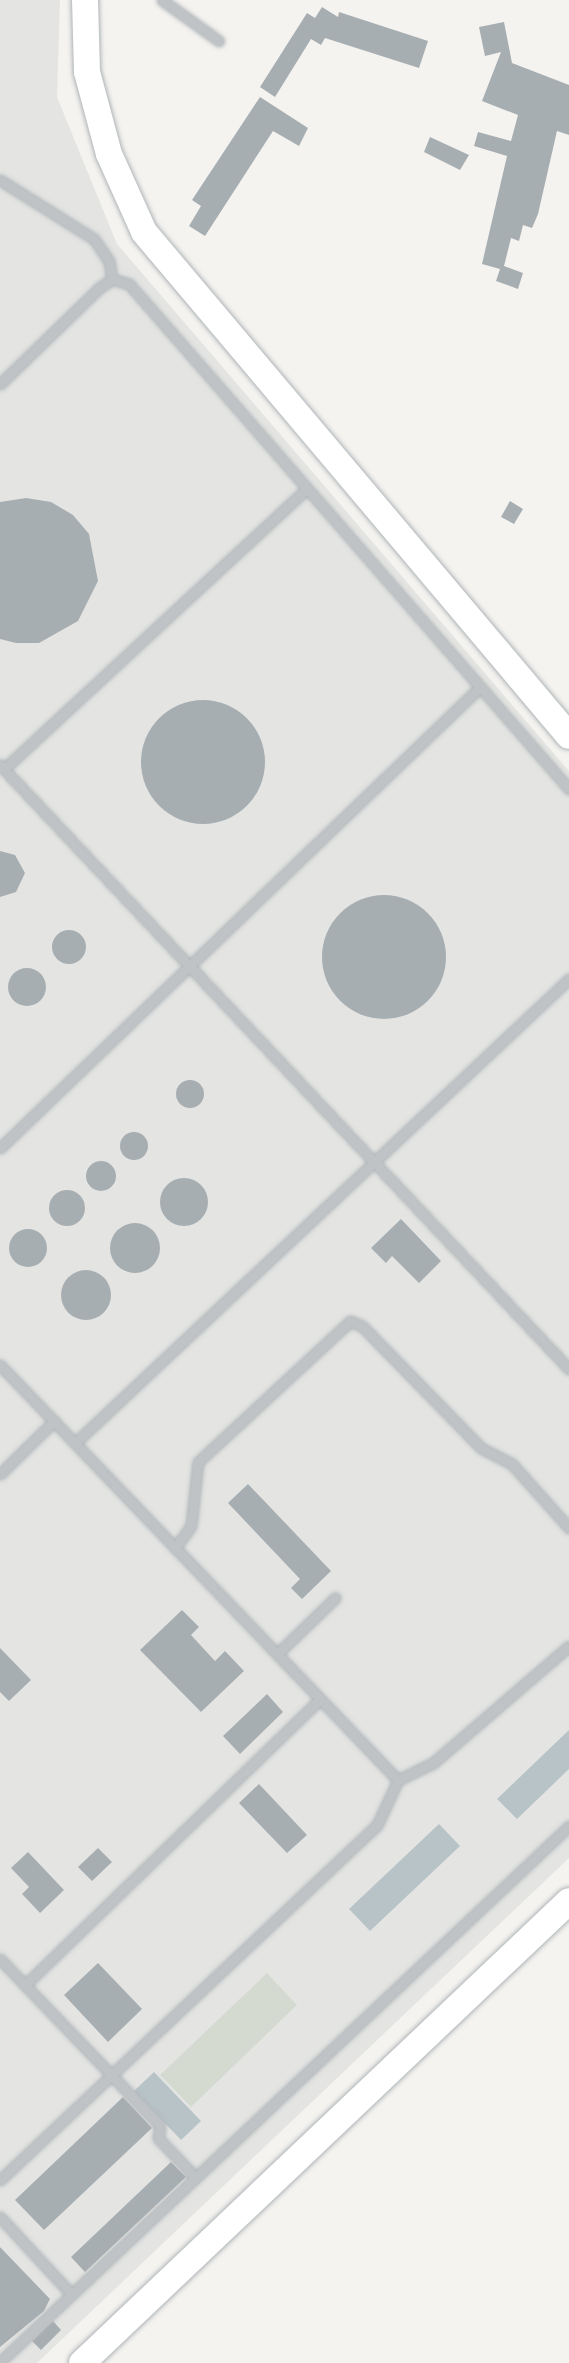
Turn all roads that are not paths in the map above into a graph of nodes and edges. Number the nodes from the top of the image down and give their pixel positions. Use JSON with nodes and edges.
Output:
{"nodes":[{"id":1,"x":85,"y":0,"type":"edge"},
{"id":2,"x":162,"y":0,"type":"edge"},
{"id":3,"x":219,"y":41,"type":"dead end"},
{"id":4,"x":0,"y":180,"type":"edge"},
{"id":5,"x":112,"y":279,"type":"junction"},
{"id":6,"x":0,"y":384,"type":"edge"},
{"id":7,"x":307,"y":488,"type":"junction"},
{"id":8,"x":480,"y":687,"type":"junction"},
{"id":9,"x":569,"y":736,"type":"edge"},
{"id":10,"x":2,"y":767,"type":"edge"},
{"id":11,"x":569,"y":789,"type":"edge"},
{"id":12,"x":189,"y":966,"type":"junction"},
{"id":13,"x":569,"y":979,"type":"edge"},
{"id":14,"x":0,"y":1148,"type":"edge"},
{"id":15,"x":373,"y":1163,"type":"junction"},
{"id":16,"x":0,"y":1365,"type":"edge"},
{"id":17,"x":569,"y":1368,"type":"edge"},
{"id":18,"x":54,"y":1421,"type":"junction"},
{"id":19,"x":75,"y":1443,"type":"junction"},
{"id":20,"x":0,"y":1474,"type":"edge"},
{"id":21,"x":569,"y":1528,"type":"edge"},
{"id":22,"x":175,"y":1548,"type":"junction"},
{"id":23,"x":335,"y":1598,"type":"dead end"},
{"id":24,"x":569,"y":1646,"type":"edge"},
{"id":25,"x":277,"y":1654,"type":"junction"},
{"id":26,"x":320,"y":1699,"type":"junction"},
{"id":27,"x":398,"y":1780,"type":"junction"},
{"id":28,"x":569,"y":1826,"type":"edge"},
{"id":29,"x":569,"y":1901,"type":"edge"},
{"id":30,"x":0,"y":1959,"type":"edge"},
{"id":31,"x":25,"y":1985,"type":"junction"},
{"id":32,"x":110,"y":2073,"type":"junction"},
{"id":33,"x":195,"y":2177,"type":"junction"},
{"id":34,"x":0,"y":2180,"type":"edge"},
{"id":35,"x":0,"y":2217,"type":"edge"},
{"id":36,"x":71,"y":2294,"type":"junction"},
{"id":37,"x":0,"y":2362,"type":"edge"},
{"id":38,"x":82,"y":2363,"type":"edge"}],
"edges":[{"from":1,"to":9,"type":"street"},
{"from":2,"to":3,"type":"lane"},
{"from":4,"to":5,"type":"lane"},
{"from":5,"to":6,"type":"lane"},
{"from":5,"to":7,"type":"lane"},
{"from":7,"to":8,"type":"lane"},
{"from":7,"to":10,"type":"lane"},
{"from":8,"to":11,"type":"lane"},
{"from":8,"to":12,"type":"lane"},
{"from":10,"to":12,"type":"lane"},
{"from":12,"to":14,"type":"lane"},
{"from":12,"to":15,"type":"lane"},
{"from":13,"to":15,"type":"lane"},
{"from":15,"to":17,"type":"lane"},
{"from":15,"to":19,"type":"lane"},
{"from":16,"to":18,"type":"lane"},
{"from":18,"to":19,"type":"lane"},
{"from":18,"to":20,"type":"lane"},
{"from":19,"to":22,"type":"lane"},
{"from":21,"to":22,"type":"lane"},
{"from":22,"to":25,"type":"lane"},
{"from":23,"to":25,"type":"lane"},
{"from":24,"to":27,"type":"lane"},
{"from":25,"to":26,"type":"lane"},
{"from":26,"to":27,"type":"lane"},
{"from":26,"to":31,"type":"lane"},
{"from":27,"to":32,"type":"lane"},
{"from":28,"to":33,"type":"lane"},
{"from":29,"to":38,"type":"street"},
{"from":30,"to":31,"type":"lane"},
{"from":31,"to":32,"type":"lane"},
{"from":32,"to":33,"type":"lane"},
{"from":32,"to":34,"type":"lane"},
{"from":33,"to":36,"type":"lane"},
{"from":35,"to":36,"type":"lane"},
{"from":36,"to":37,"type":"lane"}]}
